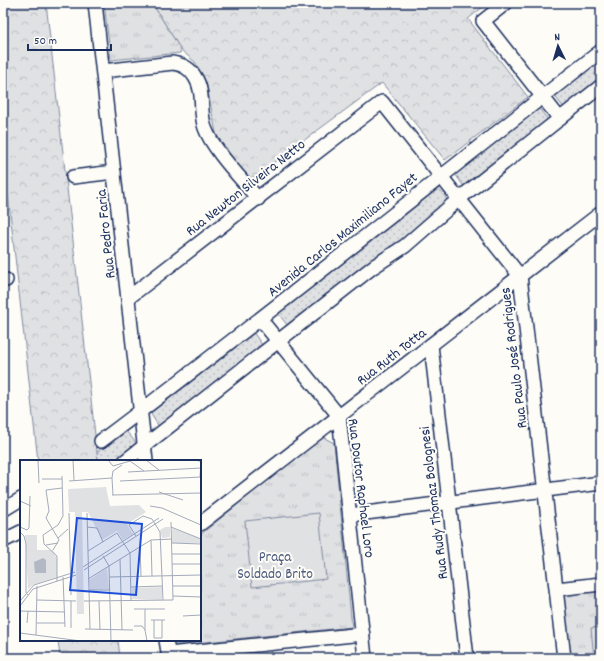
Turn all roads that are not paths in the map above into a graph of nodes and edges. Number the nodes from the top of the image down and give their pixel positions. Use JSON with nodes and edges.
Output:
{"nodes":[{"id":1,"x":95,"y":3,"type":"edge"},
{"id":2,"x":506,"y":3,"type":"edge"},
{"id":3,"x":601,"y":51,"type":"edge"},
{"id":4,"x":102,"y":71,"type":"junction"},
{"id":5,"x":601,"y":86,"type":"edge"},
{"id":6,"x":542,"y":96,"type":"junction"},
{"id":7,"x":382,"y":102,"type":"joint"},
{"id":8,"x":560,"y":118,"type":"junction"},
{"id":9,"x":114,"y":172,"type":"junction"},
{"id":10,"x":441,"y":175,"type":"junction"},
{"id":11,"x":73,"y":177,"type":"dead end"},
{"id":12,"x":460,"y":198,"type":"junction"},
{"id":13,"x":258,"y":199,"type":"junction"},
{"id":14,"x":601,"y":213,"type":"edge"},
{"id":15,"x":520,"y":276,"type":"junction"},
{"id":16,"x":128,"y":298,"type":"junction"},
{"id":17,"x":261,"y":320,"type":"junction"},
{"id":18,"x":278,"y":342,"type":"junction"},
{"id":19,"x":431,"y":345,"type":"junction"},
{"id":20,"x":141,"y":411,"type":"junction"},
{"id":21,"x":339,"y":416,"type":"junction"},
{"id":22,"x":101,"y":441,"type":"dead end"},
{"id":23,"x":145,"y":446,"type":"junction"},
{"id":24,"x":126,"y":460,"type":"edge"},
{"id":25,"x":146,"y":460,"type":"edge"},
{"id":26,"x":601,"y":483,"type":"edge"},
{"id":27,"x":544,"y":489,"type":"junction"},
{"id":28,"x":20,"y":500,"type":"edge"},
{"id":29,"x":450,"y":502,"type":"junction"},
{"id":30,"x":3,"y":510,"type":"edge"},
{"id":31,"x":350,"y":514,"type":"junction"},
{"id":32,"x":201,"y":523,"type":"edge"},
{"id":33,"x":20,"y":532,"type":"edge"},
{"id":34,"x":3,"y":541,"type":"edge"},
{"id":35,"x":601,"y":584,"type":"edge"},
{"id":36,"x":557,"y":589,"type":"junction"},
{"id":37,"x":363,"y":634,"type":"junction"},
{"id":38,"x":166,"y":641,"type":"edge"},
{"id":39,"x":168,"y":656,"type":"edge"},
{"id":40,"x":366,"y":658,"type":"edge"},
{"id":41,"x":467,"y":658,"type":"edge"},
{"id":42,"x":564,"y":658,"type":"edge"}],
"edges":[{"from":1,"to":4,"type":"street","name":"Rua Pedro Faria"},
{"from":2,"to":6,"type":"street"},
{"from":3,"to":6,"type":"street","name":"Avenida Carlos Maximiliano Fayet"},
{"from":4,"to":9,"type":"street","name":"Rua Pedro Faria"},
{"from":4,"to":13,"type":"street"},
{"from":5,"to":8,"type":"street"},
{"from":6,"to":8,"type":"street"},
{"from":6,"to":10,"type":"street","name":"Avenida Carlos Maximiliano Fayet"},
{"from":7,"to":10,"type":"street","name":"Rua Paulo José Rodrigues"},
{"from":7,"to":13,"type":"street","name":"Rua Newton Silveira Netto"},
{"from":8,"to":12,"type":"street"},
{"from":9,"to":11,"type":"street"},
{"from":9,"to":16,"type":"street","name":"Rua Pedro Faria"},
{"from":10,"to":12,"type":"street","name":"Rua Paulo José Rodrigues"},
{"from":10,"to":17,"type":"street","name":"Avenida Carlos Maximiliano Fayet"},
{"from":12,"to":15,"type":"street","name":"Rua Paulo José Rodrigues"},
{"from":12,"to":18,"type":"street"},
{"from":13,"to":16,"type":"street","name":"Rua Newton Silveira Netto"},
{"from":14,"to":15,"type":"street","name":"Rua Ruth Totta"},
{"from":15,"to":19,"type":"street","name":"Rua Ruth Totta"},
{"from":15,"to":27,"type":"street","name":"Rua Paulo José Rodrigues"},
{"from":16,"to":20,"type":"street","name":"Rua Pedro Faria"},
{"from":17,"to":18,"type":"street","name":"Rua Doutor Raphael Loro"},
{"from":17,"to":20,"type":"street","name":"Avenida Carlos Maximiliano Fayet"},
{"from":18,"to":21,"type":"street","name":"Rua Doutor Raphael Loro"},
{"from":18,"to":23,"type":"street"},
{"from":19,"to":21,"type":"street","name":"Rua Ruth Totta"},
{"from":19,"to":29,"type":"street","name":"Rua Rudy Thomaz Bolognesi"},
{"from":20,"to":22,"type":"street","name":"Avenida Carlos Maximiliano Fayet"},
{"from":20,"to":23,"type":"street","name":"Rua Pedro Faria"},
{"from":21,"to":31,"type":"street","name":"Rua Doutor Raphael Loro"},
{"from":21,"to":32,"type":"street","name":"Rua Ruth Totta"},
{"from":23,"to":24,"type":"street"},
{"from":23,"to":25,"type":"street","name":"Rua Pedro Faria"},
{"from":26,"to":27,"type":"street"},
{"from":27,"to":29,"type":"street"},
{"from":27,"to":36,"type":"street","name":"Rua Paulo José Rodrigues"},
{"from":28,"to":30,"type":"street"},
{"from":29,"to":31,"type":"street"},
{"from":29,"to":41,"type":"street","name":"Rua Rudy Thomaz Bolognesi"},
{"from":31,"to":37,"type":"street","name":"Rua Doutor Raphael Loro"},
{"from":33,"to":34,"type":"street"},
{"from":35,"to":36,"type":"street"},
{"from":36,"to":42,"type":"street","name":"Rua Paulo José Rodrigues"},
{"from":37,"to":39,"type":"street"},
{"from":37,"to":40,"type":"street","name":"Rua Doutor Raphael Loro"},
{"from":38,"to":39,"type":"street"}]}
